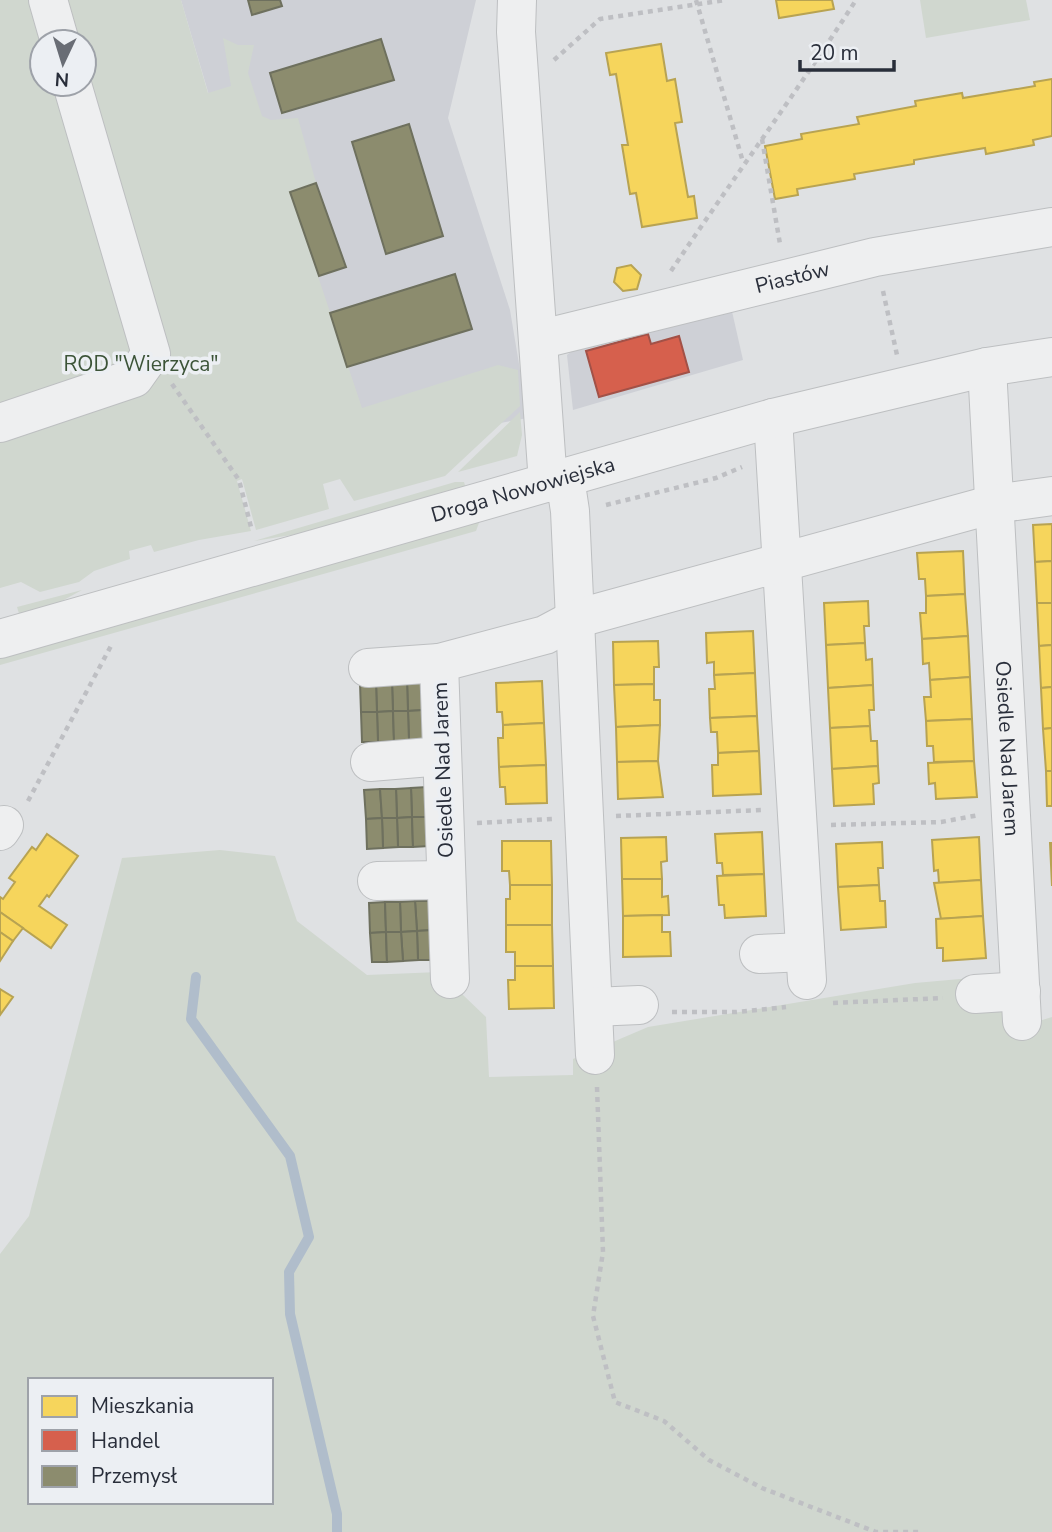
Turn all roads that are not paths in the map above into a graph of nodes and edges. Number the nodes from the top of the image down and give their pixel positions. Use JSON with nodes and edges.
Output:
{"nodes":[{"id":1,"x":48,"y":0,"type":"edge"},
{"id":2,"x":517,"y":0,"type":"edge"},
{"id":3,"x":56,"y":28,"type":"edge"},
{"id":4,"x":76,"y":98,"type":"edge"},
{"id":5,"x":1052,"y":227,"type":"edge"},
{"id":6,"x":538,"y":340,"type":"junction"},
{"id":7,"x":1052,"y":357,"type":"edge"},
{"id":8,"x":987,"y":367,"type":"junction"},
{"id":9,"x":773,"y":418,"type":"junction"},
{"id":10,"x":0,"y":423,"type":"edge"},
{"id":11,"x":556,"y":480,"type":"junction"},
{"id":12,"x":1052,"y":496,"type":"edge"},
{"id":13,"x":994,"y":504,"type":"junction"},
{"id":14,"x":784,"y":559,"type":"junction"},
{"id":15,"x":575,"y":619,"type":"junction"},
{"id":16,"x":0,"y":639,"type":"edge"},
{"id":17,"x":439,"y":663,"type":"junction"},
{"id":18,"x":368,"y":667,"type":"dead end"},
{"id":19,"x":442,"y":755,"type":"junction"},
{"id":20,"x":370,"y":762,"type":"dead end"},
{"id":21,"x":446,"y":880,"type":"junction"},
{"id":22,"x":377,"y":881,"type":"dead end"},
{"id":23,"x":759,"y":954,"type":"dead end"},
{"id":24,"x":450,"y":979,"type":"dead end"},
{"id":25,"x":975,"y":994,"type":"dead end"},
{"id":26,"x":639,"y":1005,"type":"dead end"},
{"id":27,"x":593,"y":1007,"type":"junction"},
{"id":28,"x":595,"y":1055,"type":"road end"}],
"edges":[{"from":1,"to":3,"type":"street"},
{"from":2,"to":6,"type":"street"},
{"from":4,"to":10,"type":"street"},
{"from":5,"to":6,"type":"street","name":"Piastów"},
{"from":6,"to":11,"type":"street"},
{"from":7,"to":8,"type":"street","name":"Droga Nowowiejska"},
{"from":8,"to":9,"type":"street","name":"Droga Nowowiejska"},
{"from":8,"to":13,"type":"street","name":"Osiedle Nad Jarem"},
{"from":9,"to":11,"type":"street","name":"Droga Nowowiejska"},
{"from":9,"to":14,"type":"street"},
{"from":11,"to":15,"type":"street"},
{"from":11,"to":16,"type":"street","name":"Droga Nowowiejska"},
{"from":12,"to":13,"type":"street","name":"Osiedle Nad Jarem"},
{"from":13,"to":14,"type":"street","name":"Osiedle Nad Jarem"},
{"from":13,"to":25,"type":"street","name":"Osiedle Nad Jarem"},
{"from":14,"to":15,"type":"street","name":"Osiedle Nad Jarem"},
{"from":14,"to":23,"type":"street"},
{"from":15,"to":17,"type":"street","name":"Osiedle Nad Jarem"},
{"from":15,"to":27,"type":"street"},
{"from":17,"to":18,"type":"street"},
{"from":17,"to":19,"type":"street","name":"Osiedle Nad Jarem"},
{"from":19,"to":20,"type":"street"},
{"from":19,"to":21,"type":"street","name":"Osiedle Nad Jarem"},
{"from":21,"to":22,"type":"street"},
{"from":21,"to":24,"type":"street","name":"Osiedle Nad Jarem"},
{"from":26,"to":27,"type":"street"},
{"from":27,"to":28,"type":"street"}]}
